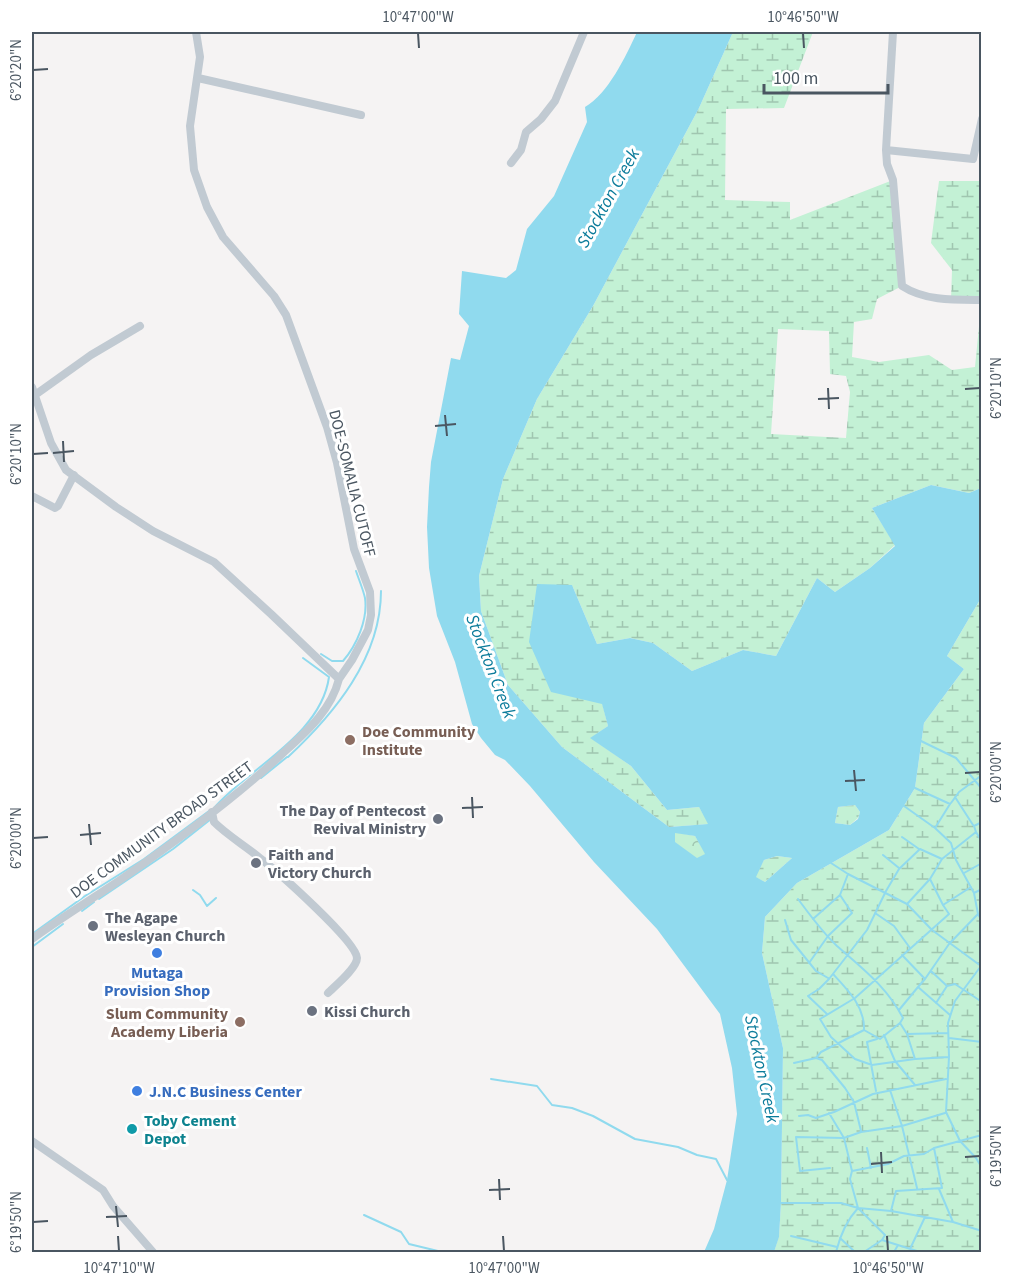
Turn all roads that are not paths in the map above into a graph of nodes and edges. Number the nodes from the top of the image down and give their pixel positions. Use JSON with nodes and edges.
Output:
{"nodes":[{"id":1,"x":195,"y":32,"type":"edge"},
{"id":2,"x":584,"y":32,"type":"edge"},
{"id":3,"x":893,"y":32,"type":"edge"},
{"id":4,"x":198,"y":78,"type":"junction"},
{"id":5,"x":361,"y":115,"type":"dead end"},
{"id":6,"x":981,"y":119,"type":"edge"},
{"id":7,"x":886,"y":150,"type":"junction"},
{"id":8,"x":511,"y":163,"type":"dead end"},
{"id":9,"x":981,"y":300,"type":"edge"},
{"id":10,"x":140,"y":326,"type":"dead end"},
{"id":11,"x":34,"y":391,"type":"edge"},
{"id":12,"x":74,"y":475,"type":"junction"},
{"id":13,"x":32,"y":496,"type":"edge"},
{"id":14,"x":339,"y":679,"type":"junction"},
{"id":15,"x":212,"y":812,"type":"junction"},
{"id":16,"x":32,"y":939,"type":"edge"},
{"id":17,"x":328,"y":993,"type":"dead end"},
{"id":18,"x":32,"y":1141,"type":"edge"},
{"id":19,"x":153,"y":1252,"type":"edge"}],
"edges":[{"from":1,"to":4,"type":"street","name":"DOE-SOMALIA CUTOFF"},
{"from":2,"to":8,"type":"street"},
{"from":3,"to":7,"type":"street"},
{"from":4,"to":5,"type":"street"},
{"from":4,"to":14,"type":"street","name":"DOE-SOMALIA CUTOFF"},
{"from":6,"to":7,"type":"street"},
{"from":7,"to":9,"type":"street"},
{"from":10,"to":11,"type":"street"},
{"from":11,"to":12,"type":"street"},
{"from":12,"to":13,"type":"street"},
{"from":12,"to":14,"type":"street"},
{"from":14,"to":15,"type":"street","name":"DOE COMMUNITY BROAD STREET"},
{"from":15,"to":16,"type":"street","name":"DOE COMMUNITY BROAD STREET"},
{"from":15,"to":17,"type":"street"},
{"from":18,"to":19,"type":"street"}]}
